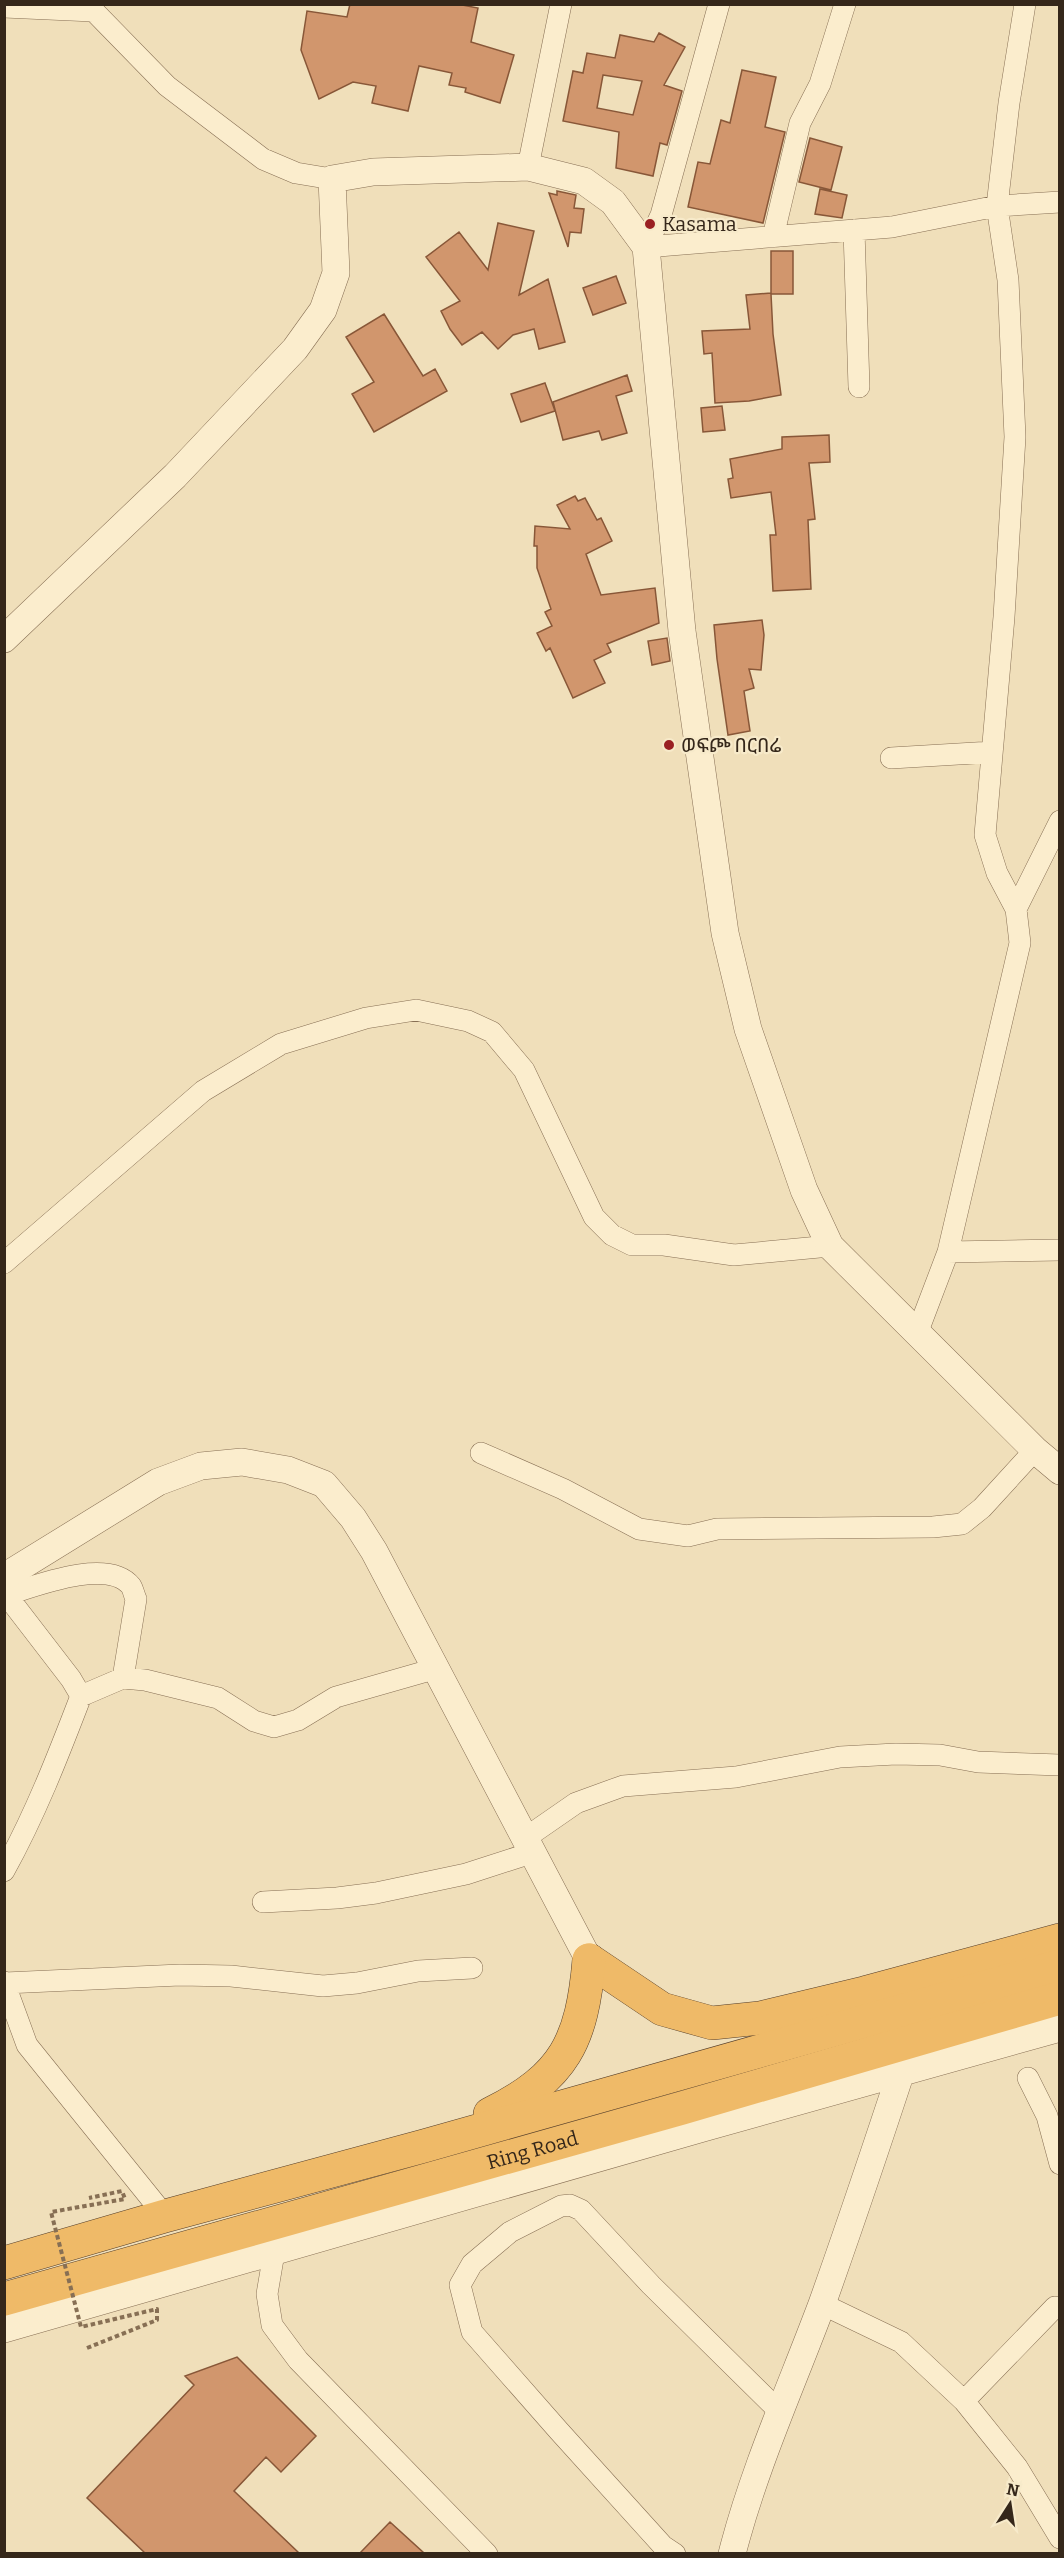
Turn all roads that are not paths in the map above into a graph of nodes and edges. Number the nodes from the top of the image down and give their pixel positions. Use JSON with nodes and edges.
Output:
{"nodes":[{"id":1,"x":561,"y":4,"type":"edge"},
{"id":2,"x":719,"y":4,"type":"edge"},
{"id":3,"x":845,"y":4,"type":"edge"},
{"id":4,"x":1025,"y":4,"type":"edge"},
{"id":5,"x":4,"y":7,"type":"edge"},
{"id":6,"x":90,"y":8,"type":"edge"},
{"id":7,"x":528,"y":167,"type":"junction"},
{"id":8,"x":332,"y":179,"type":"junction"},
{"id":9,"x":1059,"y":202,"type":"edge"},
{"id":10,"x":997,"y":206,"type":"junction"},
{"id":11,"x":854,"y":230,"type":"junction"},
{"id":12,"x":774,"y":237,"type":"junction"},
{"id":13,"x":646,"y":247,"type":"junction"},
{"id":14,"x":859,"y":387,"type":"dead end"},
{"id":15,"x":4,"y":639,"type":"edge"},
{"id":16,"x":992,"y":752,"type":"junction"},
{"id":17,"x":891,"y":758,"type":"dead end"},
{"id":18,"x":1059,"y":821,"type":"edge"},
{"id":19,"x":1016,"y":909,"type":"junction"},
{"id":20,"x":830,"y":1245,"type":"junction"},
{"id":21,"x":1059,"y":1250,"type":"edge"},
{"id":22,"x":948,"y":1252,"type":"junction"},
{"id":23,"x":4,"y":1263,"type":"edge"},
{"id":24,"x":918,"y":1331,"type":"junction"},
{"id":25,"x":1035,"y":1450,"type":"junction"},
{"id":26,"x":481,"y":1453,"type":"dead end"},
{"id":27,"x":1059,"y":1471,"type":"edge"},
{"id":28,"x":5,"y":1588,"type":"edge"},
{"id":29,"x":434,"y":1669,"type":"junction"},
{"id":30,"x":123,"y":1678,"type":"junction"},
{"id":31,"x":81,"y":1696,"type":"junction"},
{"id":32,"x":1059,"y":1765,"type":"edge"},
{"id":33,"x":527,"y":1846,"type":"junction"},
{"id":34,"x":4,"y":1871,"type":"edge"},
{"id":35,"x":263,"y":1902,"type":"dead end"},
{"id":36,"x":1059,"y":1940,"type":"edge"},
{"id":37,"x":589,"y":1960,"type":"junction"},
{"id":38,"x":1059,"y":1966,"type":"edge"},
{"id":39,"x":472,"y":1968,"type":"dead end"},
{"id":40,"x":5,"y":1983,"type":"edge"},
{"id":41,"x":1059,"y":1998,"type":"edge"},
{"id":42,"x":1059,"y":2028,"type":"edge"},
{"id":43,"x":900,"y":2074,"type":"junction"},
{"id":44,"x":1028,"y":2078,"type":"dead end"},
{"id":45,"x":424,"y":2146,"type":"junction"},
{"id":46,"x":1059,"y":2164,"type":"edge"},
{"id":47,"x":165,"y":2216,"type":"junction"},
{"id":48,"x":274,"y":2253,"type":"junction"},
{"id":49,"x":4,"y":2263,"type":"edge"},
{"id":50,"x":4,"y":2299,"type":"edge"},
{"id":51,"x":822,"y":2304,"type":"junction"},
{"id":52,"x":1055,"y":2307,"type":"dead end"},
{"id":53,"x":4,"y":2329,"type":"edge"},
{"id":54,"x":964,"y":2401,"type":"junction"},
{"id":55,"x":779,"y":2411,"type":"junction"},
{"id":56,"x":741,"y":2519,"type":"junction"},
{"id":57,"x":1059,"y":2538,"type":"edge"},
{"id":58,"x":487,"y":2553,"type":"edge"},
{"id":59,"x":675,"y":2553,"type":"edge"},
{"id":60,"x":732,"y":2553,"type":"edge"},
{"id":61,"x":752,"y":2553,"type":"edge"}],
"edges":[{"from":1,"to":7,"type":"street"},
{"from":2,"to":13,"type":"street"},
{"from":3,"to":12,"type":"street"},
{"from":4,"to":10,"type":"street"},
{"from":5,"to":6,"type":"street"},
{"from":6,"to":8,"type":"street"},
{"from":7,"to":8,"type":"street"},
{"from":7,"to":13,"type":"street"},
{"from":8,"to":15,"type":"street"},
{"from":9,"to":10,"type":"street"},
{"from":10,"to":11,"type":"street"},
{"from":10,"to":16,"type":"street"},
{"from":11,"to":12,"type":"street"},
{"from":11,"to":14,"type":"street"},
{"from":12,"to":13,"type":"street"},
{"from":13,"to":20,"type":"street"},
{"from":16,"to":17,"type":"street"},
{"from":16,"to":19,"type":"street"},
{"from":18,"to":19,"type":"street"},
{"from":19,"to":22,"type":"street"},
{"from":20,"to":23,"type":"street"},
{"from":20,"to":24,"type":"street"},
{"from":21,"to":22,"type":"street"},
{"from":22,"to":24,"type":"street"},
{"from":24,"to":25,"type":"street"},
{"from":25,"to":26,"type":"street"},
{"from":25,"to":27,"type":"street"},
{"from":28,"to":29,"type":"street"},
{"from":28,"to":30,"type":"street"},
{"from":28,"to":31,"type":"street"},
{"from":29,"to":30,"type":"street"},
{"from":29,"to":33,"type":"street"},
{"from":30,"to":31,"type":"street"},
{"from":31,"to":34,"type":"street"},
{"from":32,"to":33,"type":"street"},
{"from":33,"to":35,"type":"street"},
{"from":33,"to":37,"type":"street"},
{"from":36,"to":37,"type":"highway"},
{"from":37,"to":45,"type":"highway"},
{"from":38,"to":45,"type":"highway","name":"Ring Road"},
{"from":39,"to":40,"type":"street"},
{"from":40,"to":47,"type":"street"},
{"from":41,"to":50,"type":"highway","name":"Ring Road"},
{"from":42,"to":43,"type":"street"},
{"from":43,"to":48,"type":"street"},
{"from":43,"to":51,"type":"street"},
{"from":44,"to":46,"type":"street"},
{"from":45,"to":47,"type":"highway","name":"Ring Road"},
{"from":47,"to":49,"type":"highway","name":"Ring Road"},
{"from":48,"to":53,"type":"street"},
{"from":48,"to":58,"type":"street"},
{"from":51,"to":54,"type":"street"},
{"from":51,"to":55,"type":"street"},
{"from":52,"to":54,"type":"street"},
{"from":54,"to":57,"type":"street"},
{"from":55,"to":56,"type":"street"},
{"from":55,"to":59,"type":"street"},
{"from":56,"to":60,"type":"street"},
{"from":56,"to":61,"type":"street"}]}
